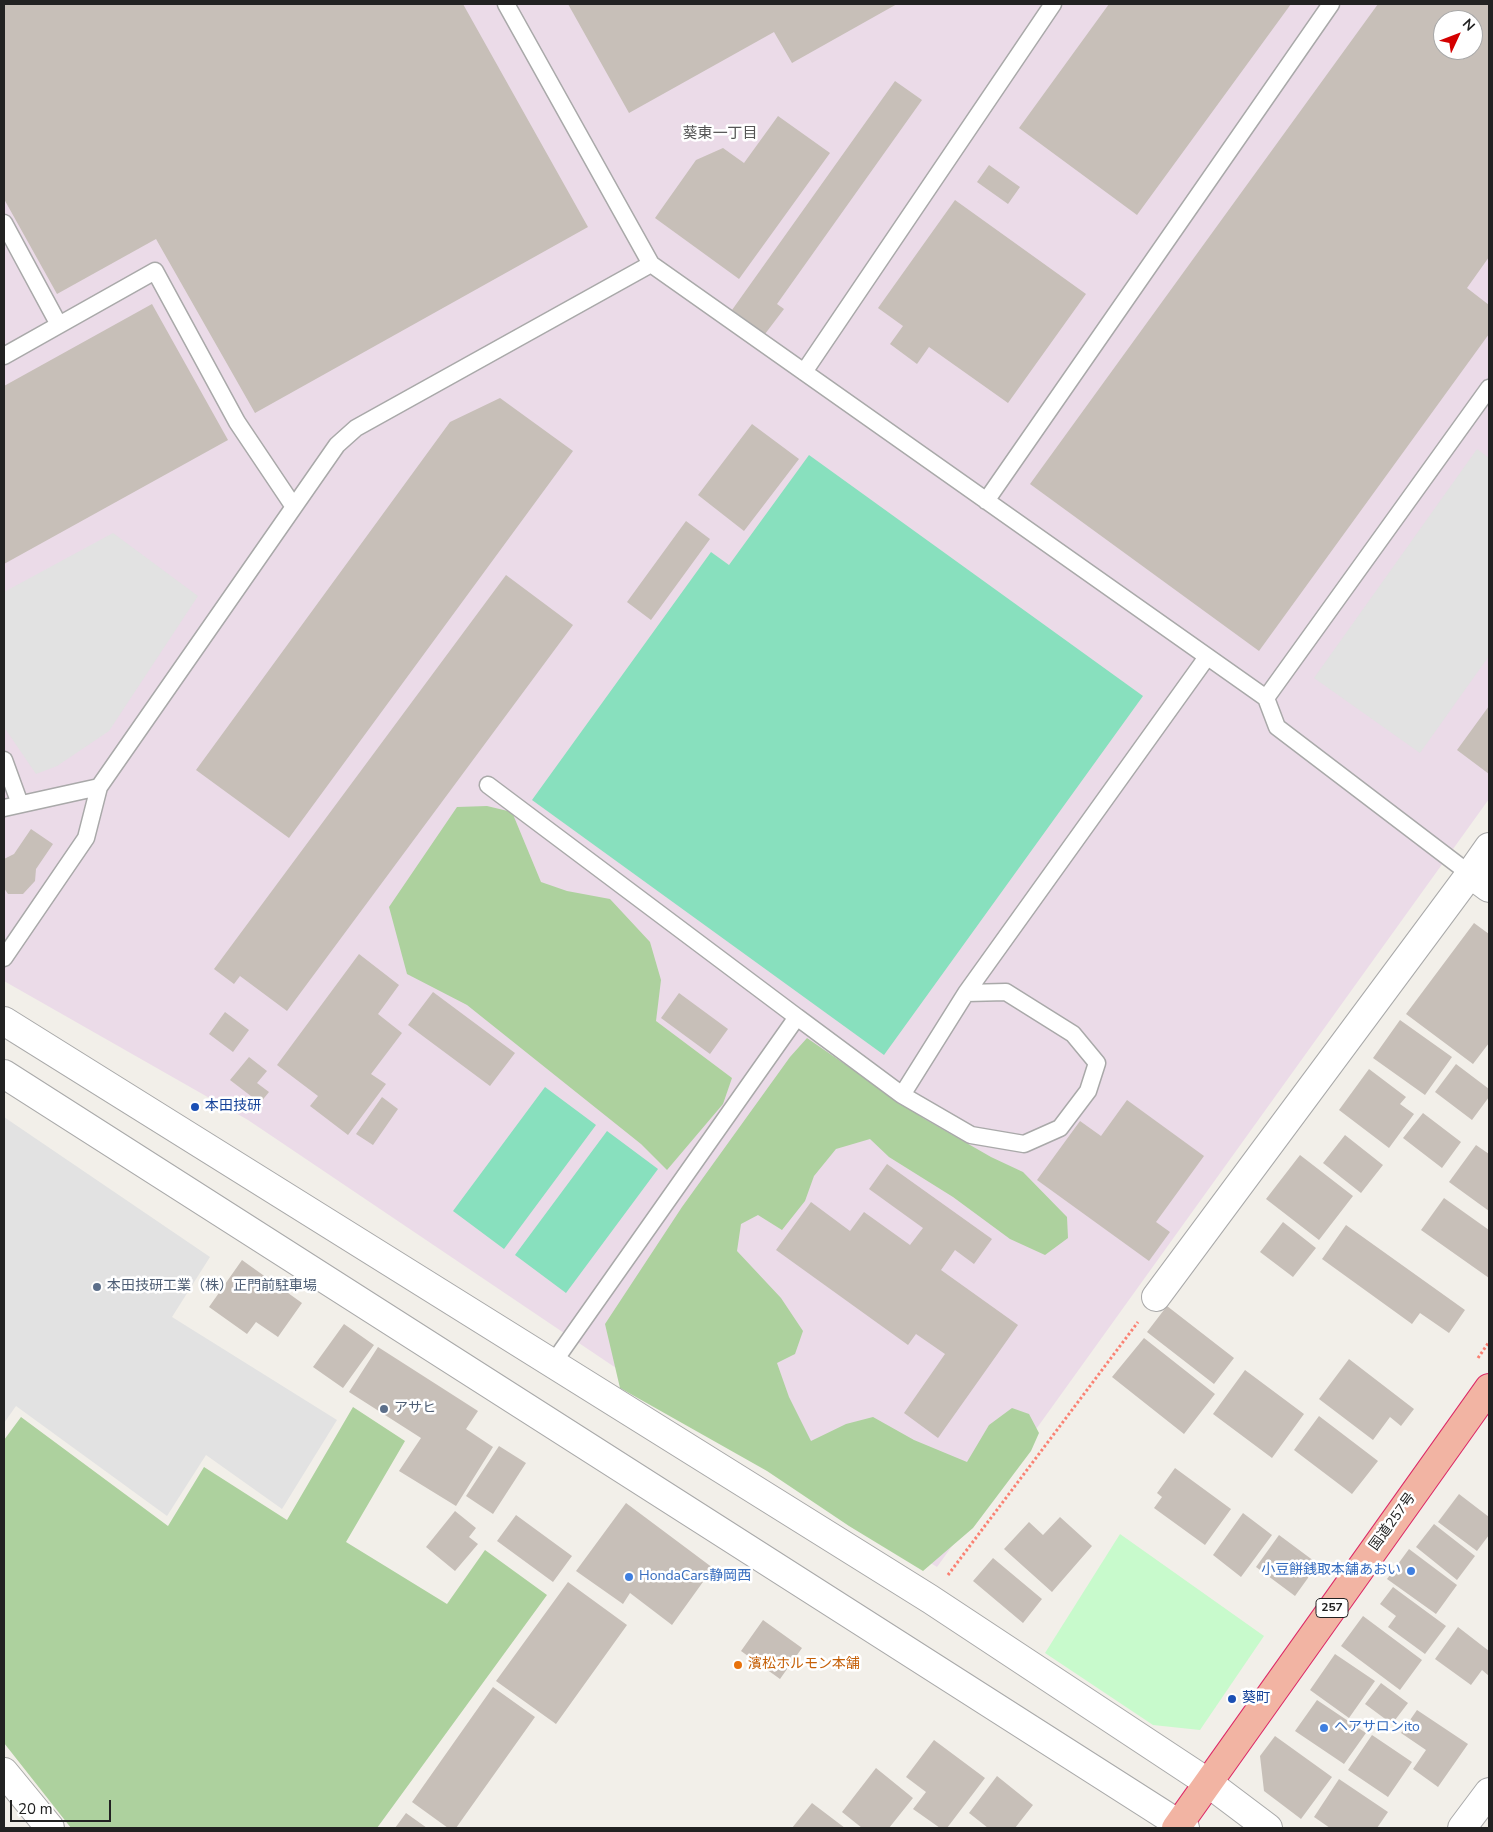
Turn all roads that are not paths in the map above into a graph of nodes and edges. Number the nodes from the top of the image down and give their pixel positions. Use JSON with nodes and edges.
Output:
{"nodes":[{"id":1,"x":506,"y":4,"type":"edge"},
{"id":2,"x":1053,"y":4,"type":"edge"},
{"id":3,"x":1331,"y":4,"type":"edge"},
{"id":4,"x":4,"y":223,"type":"edge"},
{"id":5,"x":651,"y":264,"type":"junction"},
{"id":6,"x":59,"y":325,"type":"junction"},
{"id":7,"x":4,"y":356,"type":"edge"},
{"id":8,"x":804,"y":372,"type":"junction"},
{"id":9,"x":1489,"y":388,"type":"edge"},
{"id":10,"x":986,"y":501,"type":"junction"},
{"id":11,"x":294,"y":507,"type":"junction"},
{"id":12,"x":1207,"y":657,"type":"junction"},
{"id":13,"x":1266,"y":698,"type":"junction"},
{"id":14,"x":4,"y":760,"type":"edge"},
{"id":15,"x":488,"y":785,"type":"dead end"},
{"id":16,"x":99,"y":787,"type":"junction"},
{"id":17,"x":20,"y":804,"type":"junction"},
{"id":18,"x":4,"y":808,"type":"edge"},
{"id":19,"x":1489,"y":847,"type":"edge"},
{"id":20,"x":1480,"y":881,"type":"edge"},
{"id":21,"x":4,"y":958,"type":"edge"},
{"id":22,"x":966,"y":994,"type":"junction"},
{"id":23,"x":797,"y":1017,"type":"junction"},
{"id":24,"x":4,"y":1021,"type":"edge"},
{"id":25,"x":4,"y":1074,"type":"edge"},
{"id":26,"x":902,"y":1095,"type":"junction"},
{"id":27,"x":1156,"y":1297,"type":"road end"},
{"id":28,"x":553,"y":1364,"type":"junction"},
{"id":29,"x":1489,"y":1388,"type":"edge"},
{"id":30,"x":4,"y":1772,"type":"edge"},
{"id":31,"x":1207,"y":1782,"type":"junction"},
{"id":32,"x":1489,"y":1792,"type":"edge"},
{"id":33,"x":1180,"y":1827,"type":"edge"},
{"id":34,"x":50,"y":1828,"type":"edge"},
{"id":35,"x":1268,"y":1828,"type":"edge"},
{"id":36,"x":1462,"y":1828,"type":"edge"}],
"edges":[{"from":1,"to":5,"type":"lane"},
{"from":2,"to":8,"type":"lane"},
{"from":3,"to":10,"type":"lane"},
{"from":4,"to":6,"type":"lane"},
{"from":5,"to":8,"type":"lane"},
{"from":5,"to":11,"type":"lane"},
{"from":6,"to":7,"type":"lane"},
{"from":6,"to":11,"type":"lane"},
{"from":8,"to":10,"type":"lane"},
{"from":9,"to":13,"type":"lane"},
{"from":10,"to":12,"type":"lane"},
{"from":11,"to":16,"type":"lane"},
{"from":12,"to":13,"type":"lane"},
{"from":12,"to":22,"type":"lane"},
{"from":13,"to":20,"type":"lane"},
{"from":14,"to":17,"type":"lane"},
{"from":15,"to":23,"type":"lane"},
{"from":16,"to":17,"type":"lane"},
{"from":16,"to":21,"type":"lane"},
{"from":17,"to":18,"type":"lane"},
{"from":19,"to":20,"type":"street"},
{"from":20,"to":27,"type":"street"},
{"from":22,"to":26,"type":"lane"},
{"from":22,"to":26,"type":"lane"},
{"from":23,"to":26,"type":"lane"},
{"from":23,"to":28,"type":"lane"},
{"from":24,"to":28,"type":"street"},
{"from":25,"to":33,"type":"street"},
{"from":28,"to":31,"type":"street"},
{"from":29,"to":31,"type":"highway","name":"国道257号","number":"257"},
{"from":30,"to":34,"type":"street"},
{"from":31,"to":33,"type":"highway","name":"国道257号","number":"257"},
{"from":31,"to":35,"type":"street"},
{"from":32,"to":36,"type":"street"}]}
